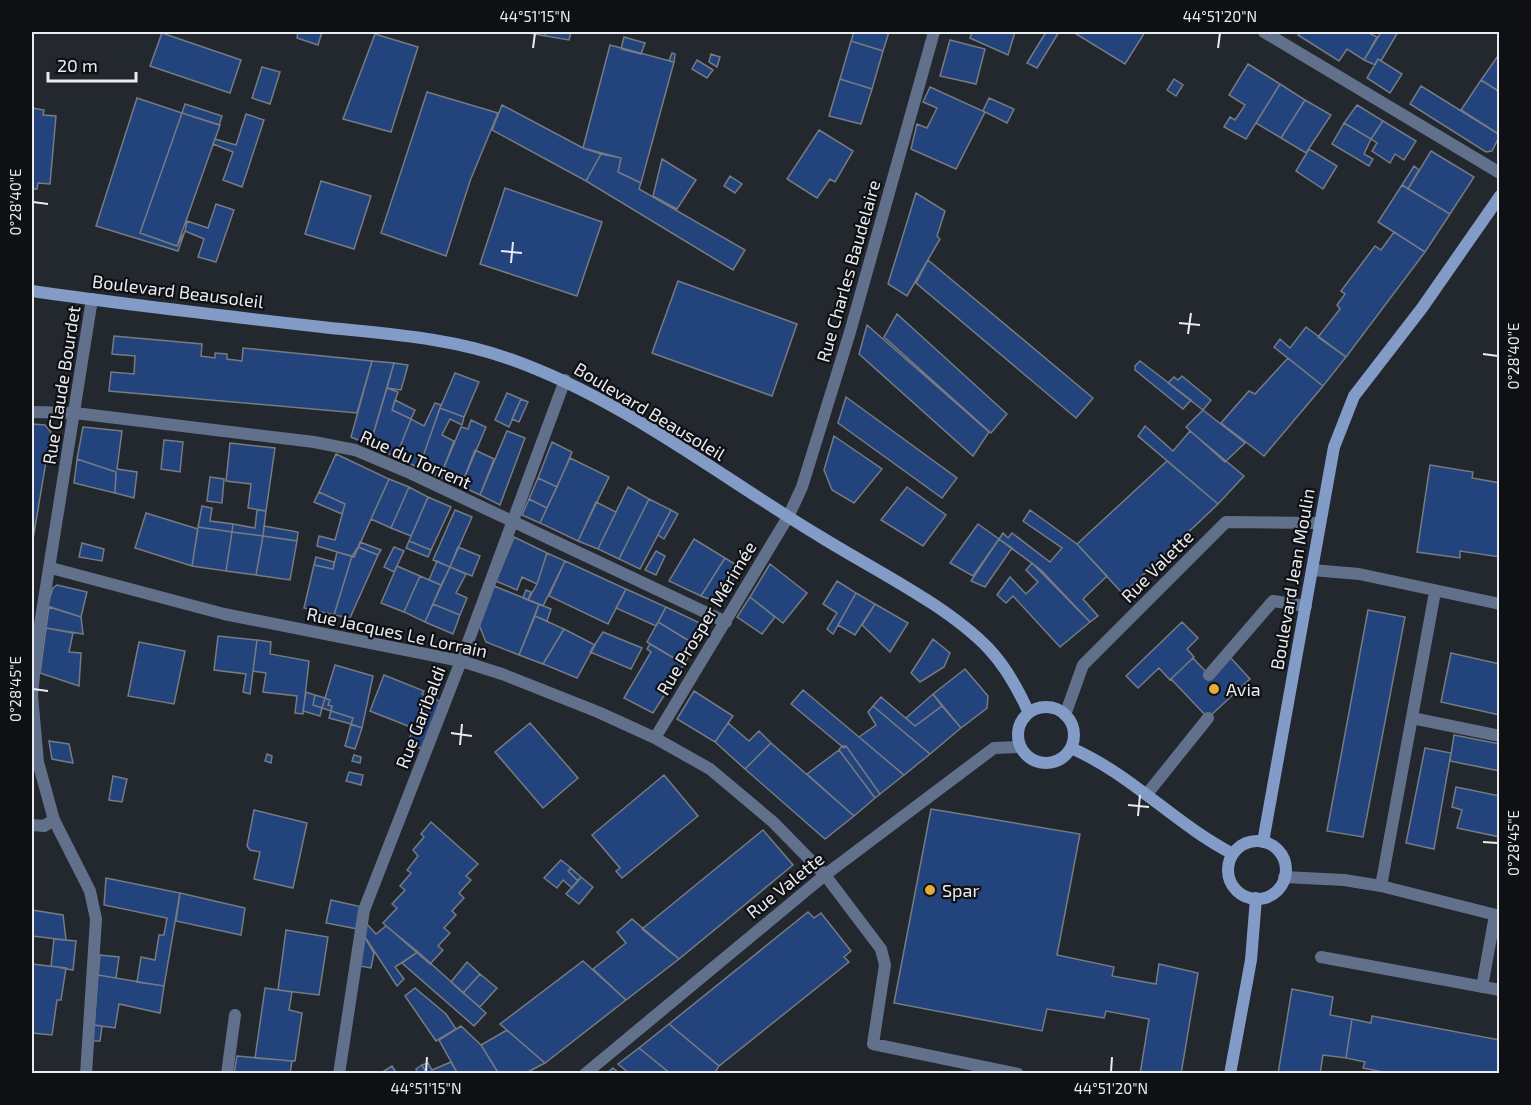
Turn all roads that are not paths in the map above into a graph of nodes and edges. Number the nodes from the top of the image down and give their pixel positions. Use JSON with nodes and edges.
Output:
{"nodes":[{"id":1,"x":934,"y":32,"type":"edge"},
{"id":2,"x":1264,"y":32,"type":"edge"},
{"id":3,"x":1500,"y":173,"type":"edge"},
{"id":4,"x":1500,"y":196,"type":"edge"},
{"id":5,"x":32,"y":291,"type":"edge"},
{"id":6,"x":92,"y":299,"type":"junction"},
{"id":7,"x":565,"y":381,"type":"junction"},
{"id":8,"x":32,"y":412,"type":"edge"},
{"id":9,"x":75,"y":413,"type":"junction"},
{"id":10,"x":788,"y":517,"type":"junction"},
{"id":11,"x":512,"y":523,"type":"junction"},
{"id":12,"x":1320,"y":523,"type":"junction"},
{"id":13,"x":51,"y":568,"type":"junction"},
{"id":14,"x":1312,"y":570,"type":"junction"},
{"id":15,"x":1435,"y":592,"type":"junction"},
{"id":16,"x":1500,"y":604,"type":"edge"},
{"id":17,"x":1305,"y":606,"type":"junction"},
{"id":18,"x":726,"y":622,"type":"junction"},
{"id":19,"x":460,"y":661,"type":"junction"},
{"id":20,"x":1209,"y":675,"type":"dead end"},
{"id":21,"x":1028,"y":711,"type":"junction"},
{"id":22,"x":1065,"y":714,"type":"junction"},
{"id":23,"x":1208,"y":718,"type":"dead end"},
{"id":24,"x":1412,"y":718,"type":"junction"},
{"id":25,"x":1500,"y":736,"type":"edge"},
{"id":26,"x":655,"y":738,"type":"junction"},
{"id":27,"x":1020,"y":747,"type":"junction"},
{"id":28,"x":1071,"y":748,"type":"junction"},
{"id":29,"x":1147,"y":794,"type":"junction"},
{"id":30,"x":54,"y":820,"type":"junction"},
{"id":31,"x":32,"y":825,"type":"edge"},
{"id":32,"x":1263,"y":842,"type":"junction"},
{"id":33,"x":1233,"y":854,"type":"junction"},
{"id":34,"x":825,"y":875,"type":"junction"},
{"id":35,"x":1284,"y":876,"type":"junction"},
{"id":36,"x":1381,"y":886,"type":"junction"},
{"id":37,"x":1256,"y":898,"type":"junction"},
{"id":38,"x":1497,"y":916,"type":"edge"},
{"id":39,"x":1321,"y":957,"type":"dead end"},
{"id":40,"x":1482,"y":987,"type":"junction"},
{"id":41,"x":1500,"y":990,"type":"edge"},
{"id":42,"x":235,"y":1015,"type":"dead end"},
{"id":43,"x":86,"y":1074,"type":"edge"},
{"id":44,"x":227,"y":1074,"type":"edge"},
{"id":45,"x":339,"y":1074,"type":"edge"},
{"id":46,"x":585,"y":1074,"type":"edge"},
{"id":47,"x":1018,"y":1074,"type":"edge"},
{"id":48,"x":1230,"y":1074,"type":"edge"}],
"edges":[{"from":1,"to":10,"type":"street","name":"Rue Charles Baudelaire"},
{"from":2,"to":3,"type":"street"},
{"from":4,"to":12,"type":"main road","name":"Boulevard Jean Moulin"},
{"from":5,"to":6,"type":"main road","name":"Boulevard Beausoleil"},
{"from":6,"to":7,"type":"main road","name":"Boulevard Beausoleil"},
{"from":6,"to":9,"type":"street","name":"Rue Claude Bourdet"},
{"from":7,"to":10,"type":"main road","name":"Boulevard Beausoleil"},
{"from":7,"to":11,"type":"street","name":"Rue Garibaldi"},
{"from":8,"to":9,"type":"street","name":"Rue du Torrent"},
{"from":9,"to":11,"type":"street","name":"Rue du Torrent"},
{"from":9,"to":13,"type":"street","name":"Rue Claude Bourdet"},
{"from":10,"to":18,"type":"street","name":"Rue Prosper Mérimée"},
{"from":10,"to":21,"type":"main road","name":"Boulevard Beausoleil"},
{"from":11,"to":18,"type":"street","name":"Rue du Torrent"},
{"from":11,"to":19,"type":"street","name":"Rue Garibaldi"},
{"from":12,"to":14,"type":"main road","name":"Boulevard Jean Moulin"},
{"from":12,"to":22,"type":"street","name":"Rue Valette"},
{"from":13,"to":19,"type":"street","name":"Rue Jacques Le Lorrain"},
{"from":13,"to":30,"type":"street","name":"Rue Claude Bourdet"},
{"from":14,"to":15,"type":"street"},
{"from":14,"to":17,"type":"main road","name":"Boulevard Jean Moulin"},
{"from":15,"to":16,"type":"street"},
{"from":15,"to":24,"type":"street"},
{"from":17,"to":20,"type":"street"},
{"from":17,"to":32,"type":"main road","name":"Boulevard Jean Moulin"},
{"from":18,"to":26,"type":"street","name":"Rue Prosper Mérimée"},
{"from":19,"to":26,"type":"street","name":"Rue Jacques Le Lorrain"},
{"from":19,"to":45,"type":"street","name":"Rue Garibaldi"},
{"from":21,"to":22,"type":"main road"},
{"from":21,"to":27,"type":"main road"},
{"from":22,"to":28,"type":"main road"},
{"from":23,"to":29,"type":"street"},
{"from":24,"to":25,"type":"street"},
{"from":24,"to":36,"type":"street"},
{"from":26,"to":34,"type":"street","name":"Rue Jacques Le Lorrain"},
{"from":27,"to":28,"type":"main road"},
{"from":27,"to":34,"type":"street","name":"Rue Valette"},
{"from":28,"to":29,"type":"main road"},
{"from":29,"to":33,"type":"main road"},
{"from":30,"to":31,"type":"street"},
{"from":30,"to":43,"type":"street","name":"Rue Claude Bourdet"},
{"from":32,"to":33,"type":"main road"},
{"from":32,"to":35,"type":"main road"},
{"from":33,"to":37,"type":"main road"},
{"from":34,"to":46,"type":"street","name":"Rue Valette"},
{"from":34,"to":47,"type":"street","name":"Rue Jacques Le Lorrain"},
{"from":35,"to":36,"type":"street"},
{"from":35,"to":37,"type":"main road"},
{"from":36,"to":38,"type":"street"},
{"from":37,"to":48,"type":"main road"},
{"from":38,"to":40,"type":"street"},
{"from":39,"to":40,"type":"street"},
{"from":40,"to":41,"type":"street"},
{"from":42,"to":44,"type":"street"}]}
